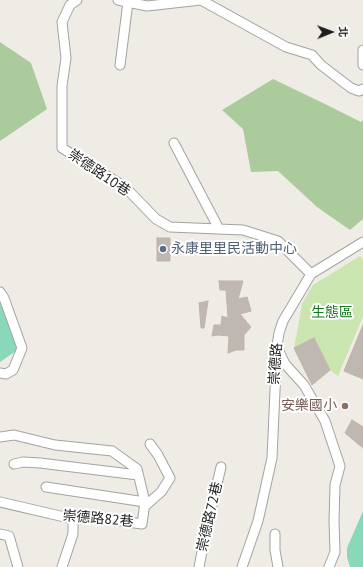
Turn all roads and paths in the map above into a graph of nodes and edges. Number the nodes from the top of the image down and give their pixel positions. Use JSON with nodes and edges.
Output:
{"nodes":[{"id":1,"x":77,"y":0,"type":"edge"},
{"id":2,"x":118,"y":0,"type":"edge"},
{"id":3,"x":128,"y":2,"type":"junction"},
{"id":4,"x":363,"y":50,"type":"edge"},
{"id":5,"x":120,"y":65,"type":"dead end"},
{"id":6,"x":363,"y":65,"type":"edge"},
{"id":7,"x":363,"y":89,"type":"edge"},
{"id":8,"x":174,"y":143,"type":"dead end"},
{"id":9,"x":219,"y":229,"type":"junction"},
{"id":10,"x":363,"y":242,"type":"edge"},
{"id":11,"x":311,"y":274,"type":"junction"},
{"id":12,"x":0,"y":292,"type":"edge"},
{"id":13,"x":277,"y":346,"type":"junction"},
{"id":14,"x":0,"y":373,"type":"edge"},
{"id":15,"x":0,"y":437,"type":"edge"},
{"id":16,"x":150,"y":444,"type":"dead end"},
{"id":17,"x":14,"y":464,"type":"dead end"},
{"id":18,"x":221,"y":467,"type":"dead end"},
{"id":19,"x":138,"y":475,"type":"junction"},
{"id":20,"x":46,"y":487,"type":"dead end"},
{"id":21,"x":0,"y":502,"type":"edge"},
{"id":22,"x":144,"y":504,"type":"junction"},
{"id":23,"x":73,"y":519,"type":"junction"},
{"id":24,"x":0,"y":534,"type":"edge"},
{"id":25,"x":275,"y":534,"type":"dead end"},
{"id":26,"x":18,"y":567,"type":"edge"},
{"id":27,"x":62,"y":567,"type":"edge"},
{"id":28,"x":199,"y":567,"type":"edge"},
{"id":29,"x":242,"y":567,"type":"edge"},
{"id":30,"x":278,"y":567,"type":"edge"},
{"id":31,"x":330,"y":567,"type":"edge"}],
"edges":[{"from":1,"to":9,"type":"street","name":"崇德路10巷"},
{"from":2,"to":3,"type":"street"},
{"from":3,"to":5,"type":"street"},
{"from":3,"to":7,"type":"street"},
{"from":4,"to":6,"type":"street"},
{"from":8,"to":9,"type":"street"},
{"from":9,"to":11,"type":"street","name":"崇德路10巷"},
{"from":10,"to":11,"type":"street","name":"崇德路"},
{"from":11,"to":13,"type":"street","name":"崇德路"},
{"from":12,"to":14,"type":"street"},
{"from":13,"to":29,"type":"street","name":"崇德路"},
{"from":13,"to":31,"type":"street"},
{"from":15,"to":19,"type":"street","name":"崇德路82巷"},
{"from":16,"to":22,"type":"street"},
{"from":17,"to":19,"type":"street"},
{"from":18,"to":28,"type":"street","name":"崇德路72巷"},
{"from":19,"to":22,"type":"street","name":"崇德路82巷"},
{"from":20,"to":22,"type":"street"},
{"from":21,"to":23,"type":"street","name":"崇德路82巷"},
{"from":22,"to":23,"type":"street","name":"崇德路82巷"},
{"from":23,"to":27,"type":"street"},
{"from":24,"to":26,"type":"street"},
{"from":25,"to":30,"type":"street"}]}
